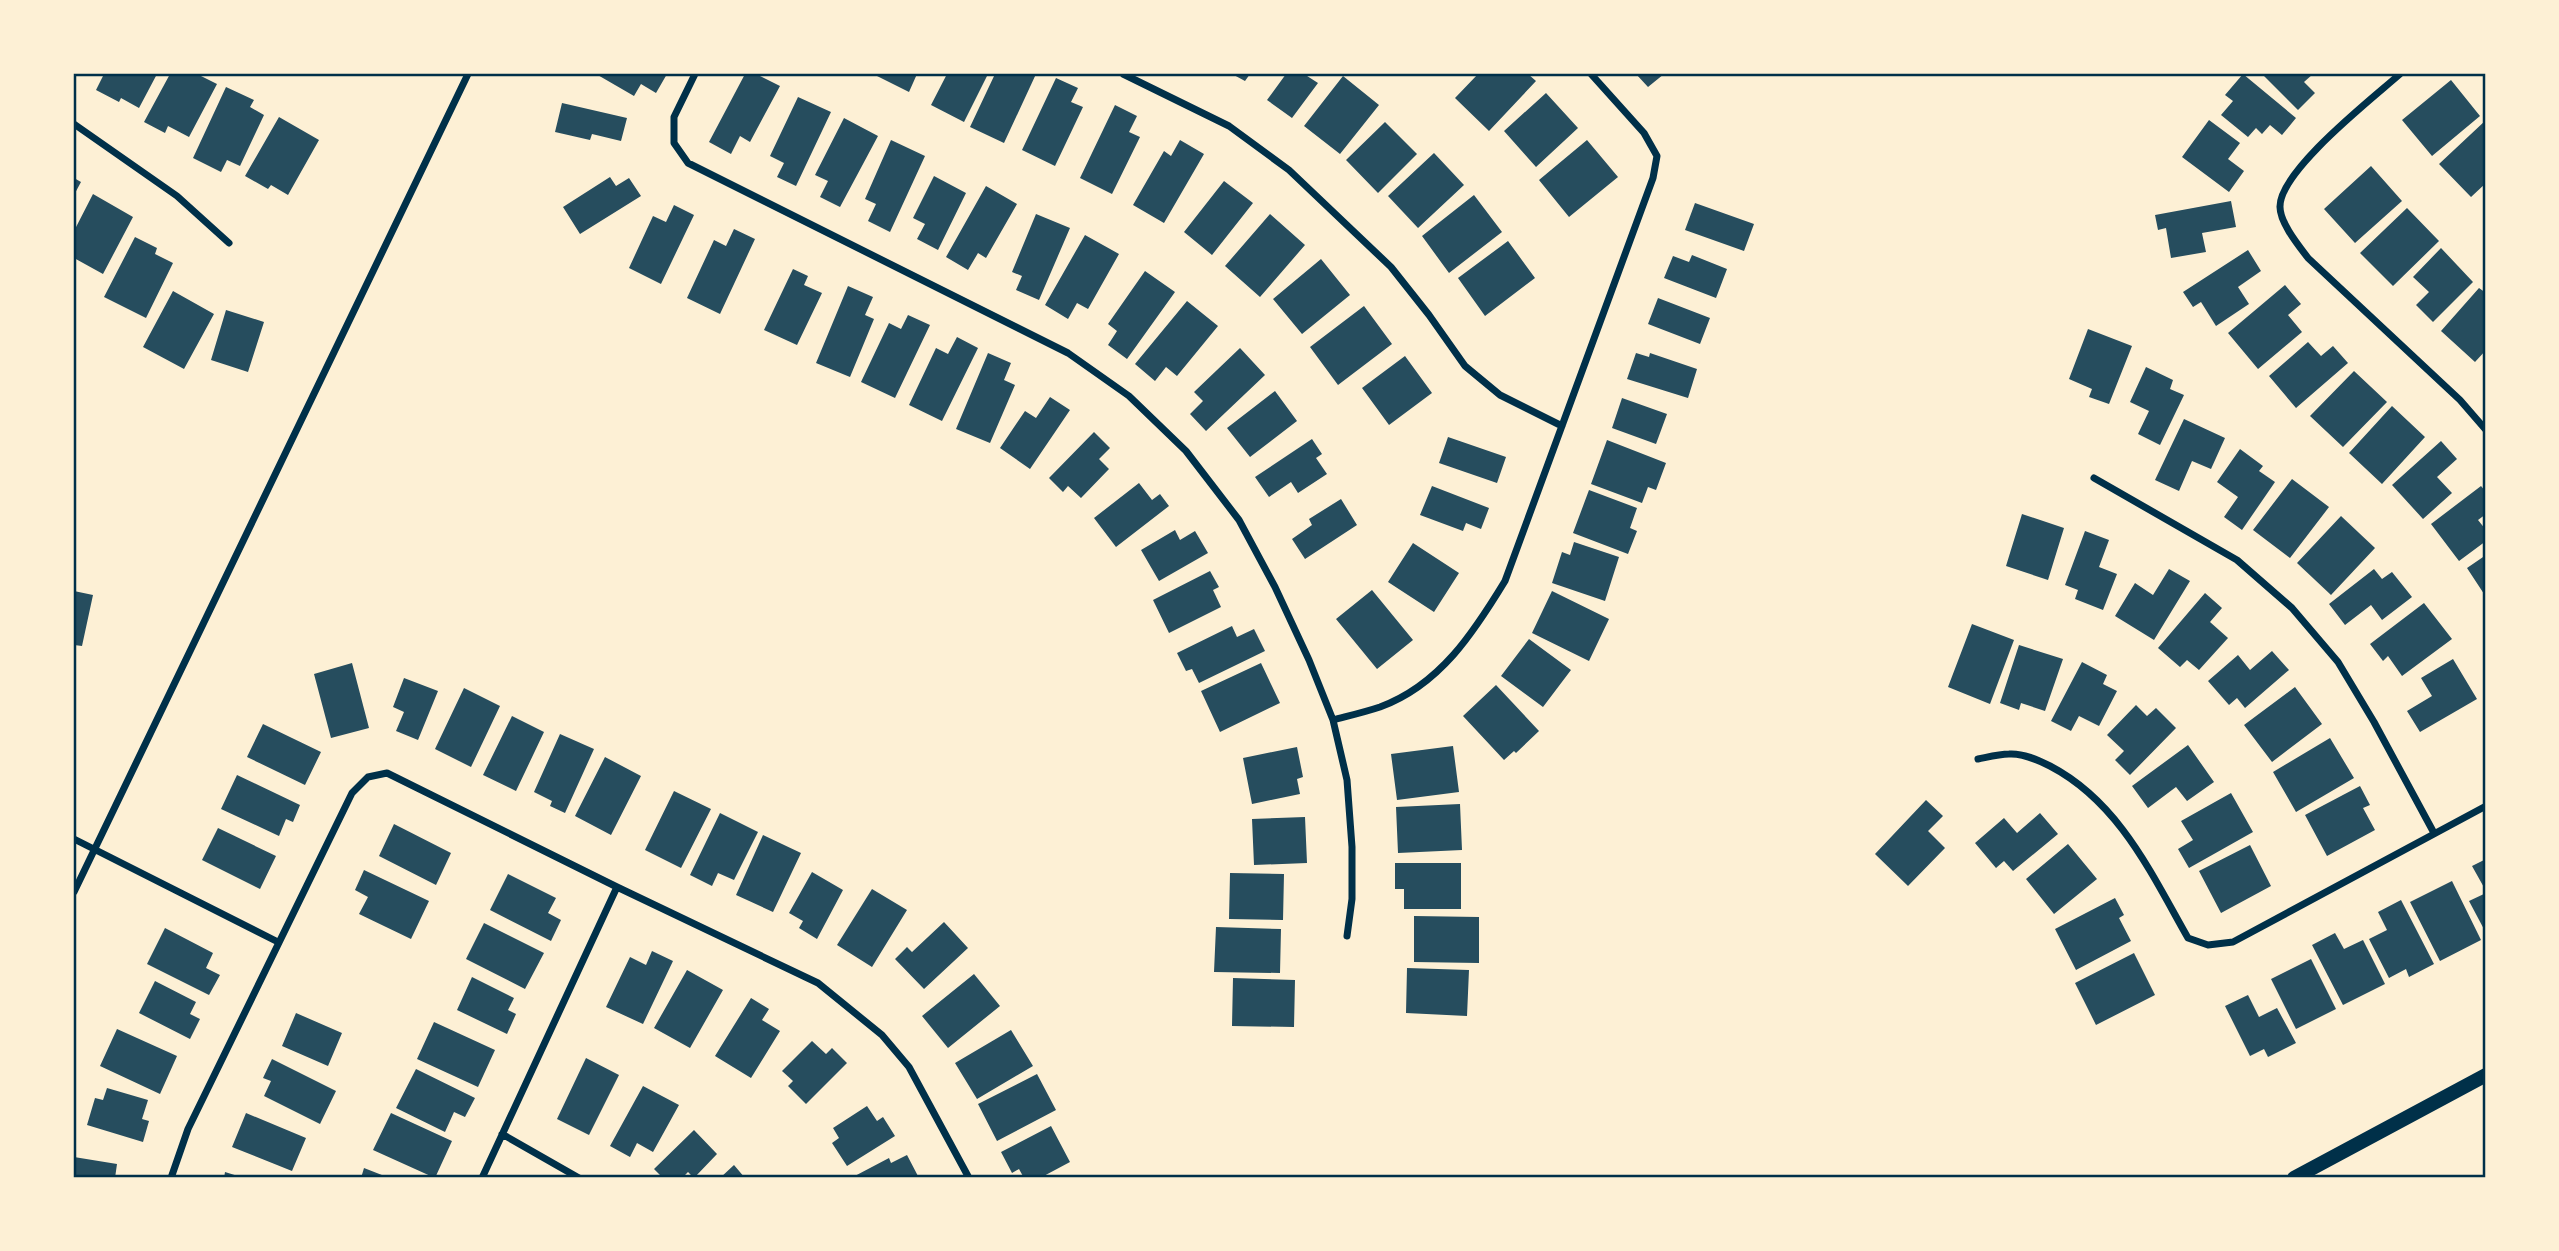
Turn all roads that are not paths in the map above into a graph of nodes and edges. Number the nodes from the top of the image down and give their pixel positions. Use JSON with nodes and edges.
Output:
{"nodes":[{"id":1,"x":468,"y":74,"type":"edge"},
{"id":2,"x":695,"y":74,"type":"edge"},
{"id":3,"x":1123,"y":74,"type":"edge"},
{"id":4,"x":1591,"y":74,"type":"edge"},
{"id":5,"x":2400,"y":74,"type":"edge"},
{"id":6,"x":74,"y":124,"type":"edge"},
{"id":7,"x":229,"y":243,"type":"dead end"},
{"id":8,"x":1562,"y":426,"type":"junction"},
{"id":9,"x":2486,"y":430,"type":"edge"},
{"id":10,"x":2094,"y":478,"type":"dead end"},
{"id":11,"x":1333,"y":720,"type":"junction"},
{"id":12,"x":1978,"y":759,"type":"dead end"},
{"id":13,"x":2486,"y":806,"type":"edge"},
{"id":14,"x":2434,"y":833,"type":"junction"},
{"id":15,"x":74,"y":839,"type":"edge"},
{"id":16,"x":94,"y":849,"type":"junction"},
{"id":17,"x":617,"y":887,"type":"junction"},
{"id":18,"x":74,"y":892,"type":"edge"},
{"id":19,"x":1347,"y":936,"type":"dead end"},
{"id":20,"x":278,"y":942,"type":"junction"},
{"id":21,"x":2486,"y":1075,"type":"edge"},
{"id":22,"x":502,"y":1133,"type":"junction"},
{"id":23,"x":171,"y":1178,"type":"edge"},
{"id":24,"x":482,"y":1178,"type":"edge"},
{"id":25,"x":579,"y":1178,"type":"edge"},
{"id":26,"x":969,"y":1178,"type":"edge"},
{"id":27,"x":2294,"y":1178,"type":"edge"}],
"edges":[{"from":1,"to":16,"type":"street"},
{"from":2,"to":11,"type":"street"},
{"from":3,"to":8,"type":"street"},
{"from":4,"to":8,"type":"street"},
{"from":5,"to":9,"type":"street"},
{"from":6,"to":7,"type":"street"},
{"from":8,"to":11,"type":"street"},
{"from":10,"to":14,"type":"street"},
{"from":11,"to":19,"type":"street"},
{"from":12,"to":14,"type":"street"},
{"from":13,"to":14,"type":"street"},
{"from":15,"to":16,"type":"street"},
{"from":16,"to":18,"type":"street"},
{"from":16,"to":20,"type":"street"},
{"from":17,"to":20,"type":"street"},
{"from":17,"to":22,"type":"street"},
{"from":17,"to":26,"type":"street"},
{"from":20,"to":23,"type":"street"},
{"from":21,"to":27,"type":"main road"},
{"from":22,"to":24,"type":"street"},
{"from":22,"to":25,"type":"street"}]}
